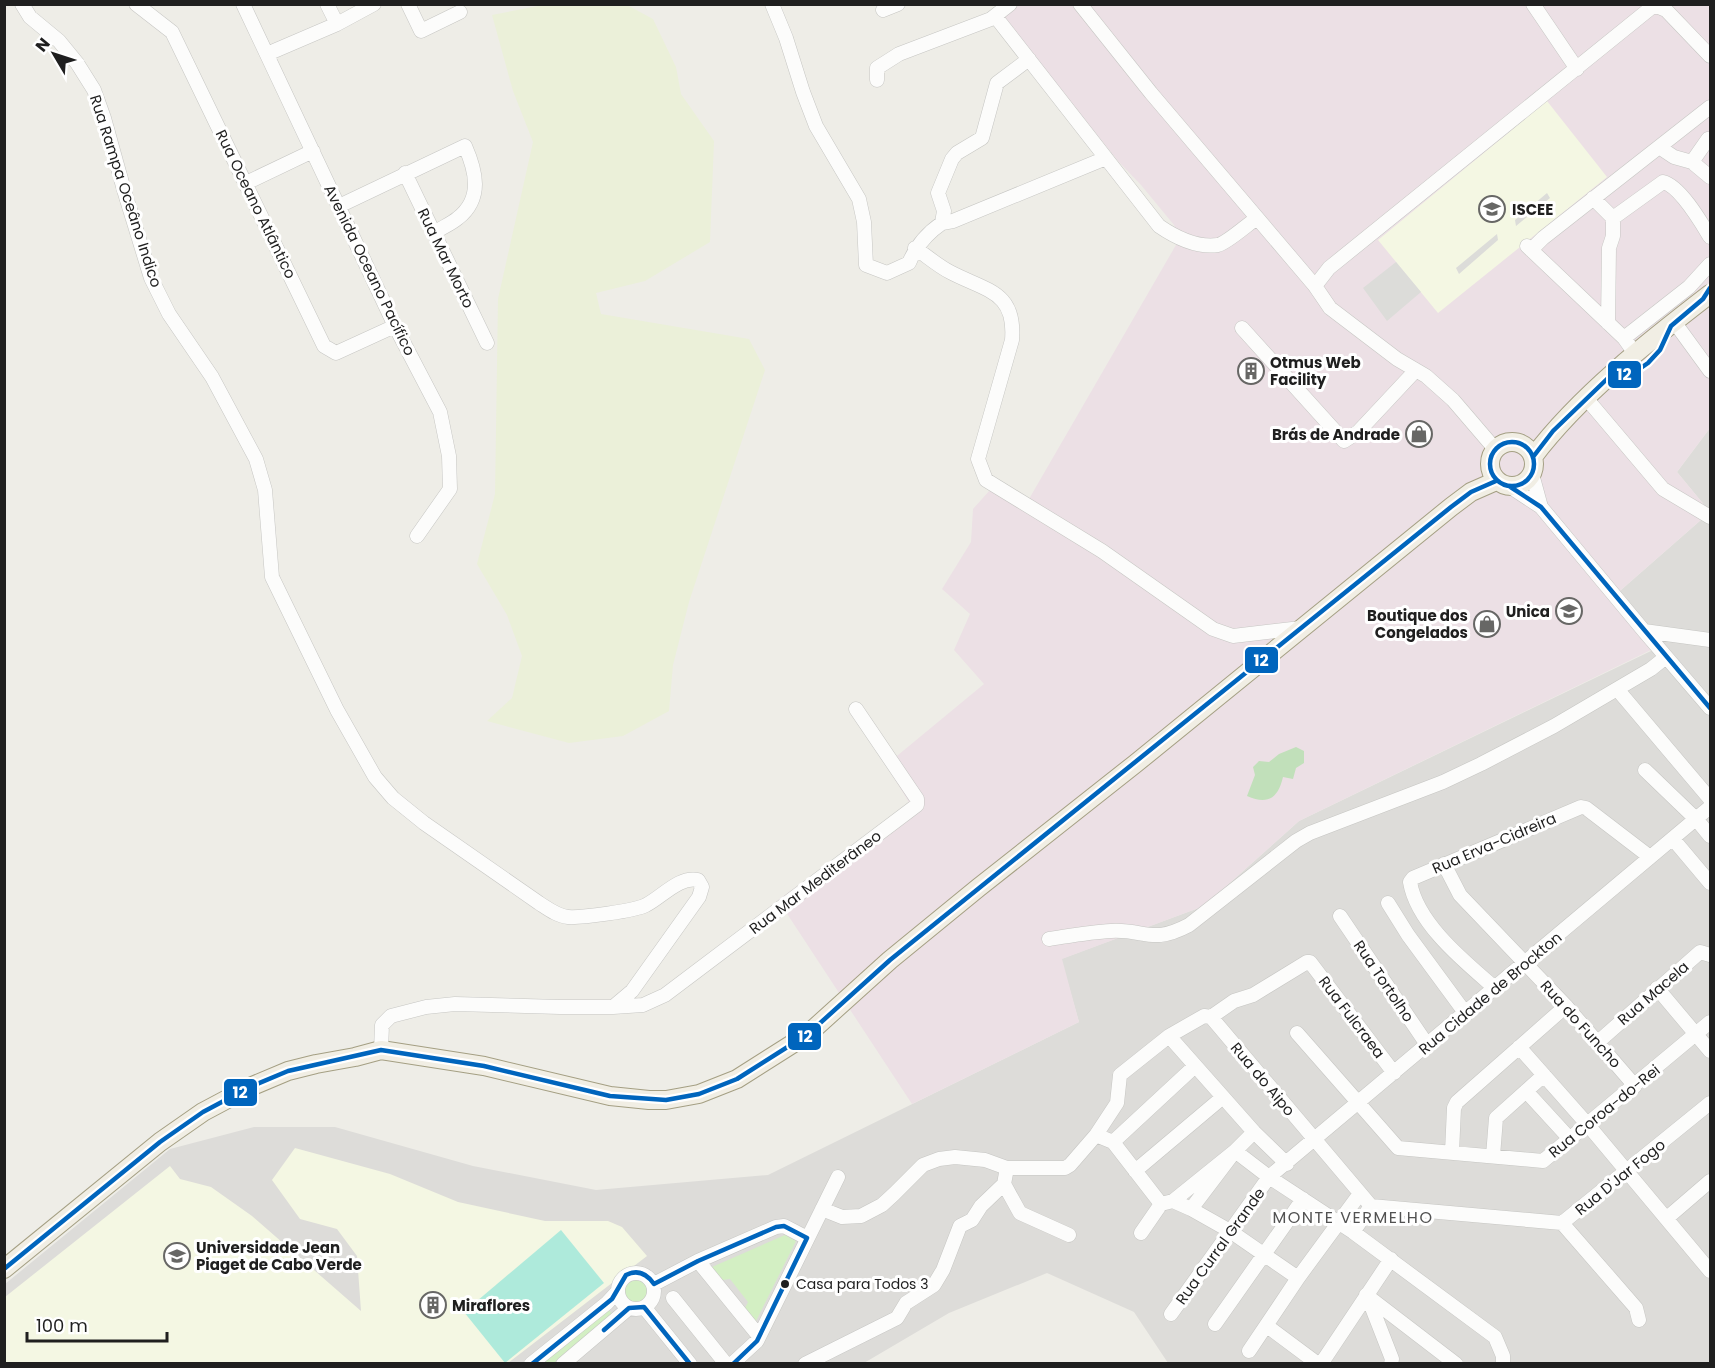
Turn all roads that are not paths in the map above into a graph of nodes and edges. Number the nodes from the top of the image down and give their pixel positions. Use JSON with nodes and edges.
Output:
{"nodes":[{"id":1,"x":22,"y":4,"type":"edge"},
{"id":2,"x":136,"y":4,"type":"edge"},
{"id":3,"x":243,"y":4,"type":"edge"},
{"id":4,"x":327,"y":4,"type":"edge"},
{"id":5,"x":374,"y":4,"type":"edge"},
{"id":6,"x":408,"y":4,"type":"edge"},
{"id":7,"x":772,"y":4,"type":"edge"},
{"id":8,"x":898,"y":4,"type":"edge"},
{"id":9,"x":1010,"y":4,"type":"edge"},
{"id":10,"x":1080,"y":4,"type":"edge"},
{"id":11,"x":1533,"y":4,"type":"edge"},
{"id":12,"x":883,"y":9,"type":"dead end"},
{"id":13,"x":460,"y":12,"type":"dead end"},
{"id":14,"x":995,"y":16,"type":"junction"},
{"id":15,"x":337,"y":24,"type":"junction"},
{"id":16,"x":267,"y":54,"type":"junction"},
{"id":17,"x":1710,"y":56,"type":"edge"},
{"id":18,"x":1029,"y":59,"type":"junction"},
{"id":19,"x":1577,"y":69,"type":"junction"},
{"id":20,"x":877,"y":80,"type":"dead end"},
{"id":21,"x":1710,"y":107,"type":"edge"},
{"id":22,"x":1708,"y":139,"type":"dead end"},
{"id":23,"x":1659,"y":147,"type":"junction"},
{"id":24,"x":313,"y":151,"type":"junction"},
{"id":25,"x":1106,"y":158,"type":"junction"},
{"id":26,"x":1692,"y":162,"type":"junction"},
{"id":27,"x":405,"y":173,"type":"junction"},
{"id":28,"x":1710,"y":177,"type":"edge"},
{"id":29,"x":246,"y":183,"type":"junction"},
{"id":30,"x":1593,"y":198,"type":"junction"},
{"id":31,"x":339,"y":206,"type":"junction"},
{"id":32,"x":1257,"y":218,"type":"junction"},
{"id":33,"x":1613,"y":219,"type":"junction"},
{"id":34,"x":942,"y":223,"type":"junction"},
{"id":35,"x":434,"y":233,"type":"junction"},
{"id":36,"x":1710,"y":237,"type":"edge"},
{"id":37,"x":915,"y":248,"type":"junction"},
{"id":38,"x":1710,"y":264,"type":"edge"},
{"id":39,"x":1315,"y":286,"type":"junction"},
{"id":40,"x":1710,"y":294,"type":"edge"},
{"id":41,"x":1608,"y":323,"type":"junction"},
{"id":42,"x":1675,"y":323,"type":"junction"},
{"id":43,"x":395,"y":326,"type":"junction"},
{"id":44,"x":1242,"y":328,"type":"dead end"},
{"id":45,"x":1624,"y":338,"type":"junction"},
{"id":46,"x":487,"y":343,"type":"dead end"},
{"id":47,"x":1636,"y":355,"type":"junction"},
{"id":48,"x":1416,"y":370,"type":"junction"},
{"id":49,"x":1710,"y":371,"type":"edge"},
{"id":50,"x":1587,"y":398,"type":"junction"},
{"id":51,"x":1553,"y":431,"type":"junction"},
{"id":52,"x":1515,"y":442,"type":"junction"},
{"id":53,"x":1495,"y":449,"type":"junction"},
{"id":54,"x":1532,"y":466,"type":"junction"},
{"id":55,"x":1498,"y":478,"type":"junction"},
{"id":56,"x":1541,"y":507,"type":"junction"},
{"id":57,"x":1710,"y":517,"type":"edge"},
{"id":58,"x":417,"y":536,"type":"dead end"},
{"id":59,"x":1301,"y":628,"type":"junction"},
{"id":60,"x":1644,"y":631,"type":"junction"},
{"id":61,"x":1710,"y":640,"type":"edge"},
{"id":62,"x":1666,"y":657,"type":"junction"},
{"id":63,"x":1617,"y":689,"type":"junction"},
{"id":64,"x":1710,"y":708,"type":"edge"},
{"id":65,"x":856,"y":709,"type":"dead end"},
{"id":66,"x":1645,"y":770,"type":"dead end"},
{"id":67,"x":1710,"y":799,"type":"edge"},
{"id":68,"x":1710,"y":807,"type":"edge"},
{"id":69,"x":1697,"y":820,"type":"junction"},
{"id":70,"x":1710,"y":837,"type":"edge"},
{"id":71,"x":1673,"y":839,"type":"junction"},
{"id":72,"x":1650,"y":857,"type":"junction"},
{"id":73,"x":1444,"y":864,"type":"junction"},
{"id":74,"x":1710,"y":883,"type":"edge"},
{"id":75,"x":1388,"y":903,"type":"dead end"},
{"id":76,"x":1340,"y":916,"type":"dead end"},
{"id":77,"x":1049,"y":939,"type":"dead end"},
{"id":78,"x":1710,"y":955,"type":"edge"},
{"id":79,"x":1527,"y":963,"type":"junction"},
{"id":80,"x":1657,"y":988,"type":"junction"},
{"id":81,"x":1496,"y":989,"type":"junction"},
{"id":82,"x":1566,"y":1006,"type":"junction"},
{"id":83,"x":613,"y":1007,"type":"junction"},
{"id":84,"x":1466,"y":1014,"type":"junction"},
{"id":85,"x":1211,"y":1017,"type":"junction"},
{"id":86,"x":1710,"y":1022,"type":"edge"},
{"id":87,"x":1297,"y":1032,"type":"dead end"},
{"id":88,"x":1696,"y":1035,"type":"junction"},
{"id":89,"x":1169,"y":1036,"type":"junction"},
{"id":90,"x":1598,"y":1042,"type":"junction"},
{"id":91,"x":1428,"y":1046,"type":"junction"},
{"id":92,"x":1519,"y":1047,"type":"junction"},
{"id":93,"x":381,"y":1050,"type":"junction"},
{"id":94,"x":1710,"y":1051,"type":"edge"},
{"id":95,"x":1195,"y":1066,"type":"junction"},
{"id":96,"x":1394,"y":1073,"type":"junction"},
{"id":97,"x":1544,"y":1076,"type":"junction"},
{"id":98,"x":1635,"y":1086,"type":"junction"},
{"id":99,"x":1526,"y":1091,"type":"junction"},
{"id":100,"x":1223,"y":1097,"type":"junction"},
{"id":101,"x":1710,"y":1103,"type":"edge"},
{"id":102,"x":1358,"y":1104,"type":"junction"},
{"id":103,"x":1588,"y":1125,"type":"junction"},
{"id":104,"x":1254,"y":1132,"type":"junction"},
{"id":105,"x":1096,"y":1135,"type":"junction"},
{"id":106,"x":1314,"y":1140,"type":"junction"},
{"id":107,"x":1570,"y":1140,"type":"junction"},
{"id":108,"x":1113,"y":1142,"type":"junction"},
{"id":109,"x":1235,"y":1151,"type":"junction"},
{"id":110,"x":1452,"y":1152,"type":"junction"},
{"id":111,"x":1493,"y":1156,"type":"junction"},
{"id":112,"x":1287,"y":1164,"type":"junction"},
{"id":113,"x":1007,"y":1168,"type":"junction"},
{"id":114,"x":1135,"y":1171,"type":"junction"},
{"id":115,"x":1628,"y":1172,"type":"junction"},
{"id":116,"x":838,"y":1177,"type":"dead end"},
{"id":117,"x":1269,"y":1177,"type":"junction"},
{"id":118,"x":1710,"y":1181,"type":"edge"},
{"id":119,"x":1004,"y":1184,"type":"junction"},
{"id":120,"x":1359,"y":1195,"type":"junction"},
{"id":121,"x":1303,"y":1199,"type":"junction"},
{"id":122,"x":1167,"y":1202,"type":"junction"},
{"id":123,"x":1371,"y":1206,"type":"junction"},
{"id":124,"x":822,"y":1209,"type":"junction"},
{"id":125,"x":1191,"y":1209,"type":"junction"},
{"id":126,"x":1667,"y":1218,"type":"junction"},
{"id":127,"x":1339,"y":1222,"type":"junction"},
{"id":128,"x":1562,"y":1222,"type":"junction"},
{"id":129,"x":1230,"y":1231,"type":"junction"},
{"id":130,"x":1353,"y":1232,"type":"junction"},
{"id":131,"x":1141,"y":1233,"type":"dead end"},
{"id":132,"x":1069,"y":1235,"type":"dead end"},
{"id":133,"x":807,"y":1238,"type":"junction"},
{"id":134,"x":1263,"y":1254,"type":"junction"},
{"id":135,"x":1390,"y":1259,"type":"junction"},
{"id":136,"x":698,"y":1261,"type":"junction"},
{"id":137,"x":4,"y":1269,"type":"edge"},
{"id":138,"x":1710,"y":1270,"type":"edge"},
{"id":139,"x":1298,"y":1278,"type":"junction"},
{"id":140,"x":654,"y":1284,"type":"junction"},
{"id":141,"x":618,"y":1291,"type":"junction"},
{"id":142,"x":1366,"y":1295,"type":"junction"},
{"id":143,"x":674,"y":1298,"type":"dead end"},
{"id":144,"x":644,"y":1307,"type":"junction"},
{"id":145,"x":629,"y":1308,"type":"junction"},
{"id":146,"x":1171,"y":1314,"type":"dead end"},
{"id":147,"x":1639,"y":1320,"type":"dead end"},
{"id":148,"x":1215,"y":1324,"type":"dead end"},
{"id":149,"x":1267,"y":1326,"type":"junction"},
{"id":150,"x":759,"y":1336,"type":"junction"},
{"id":151,"x":1249,"y":1351,"type":"dead end"},
{"id":152,"x":1503,"y":1360,"type":"edge"},
{"id":153,"x":531,"y":1364,"type":"edge"},
{"id":154,"x":563,"y":1364,"type":"edge"},
{"id":155,"x":690,"y":1364,"type":"edge"},
{"id":156,"x":726,"y":1364,"type":"edge"},
{"id":157,"x":732,"y":1364,"type":"edge"},
{"id":158,"x":805,"y":1364,"type":"edge"},
{"id":159,"x":1320,"y":1364,"type":"edge"},
{"id":160,"x":1391,"y":1364,"type":"edge"},
{"id":161,"x":1456,"y":1364,"type":"edge"}],
"edges":[{"from":1,"to":83,"type":"street","name":"Rua Rampa Oceâno Indico"},
{"from":2,"to":29,"type":"street","name":"Rua Oceano Atlântico"},
{"from":3,"to":16,"type":"street","name":"Avenida Oceano Pacífico"},
{"from":4,"to":15,"type":"street"},
{"from":5,"to":15,"type":"street"},
{"from":6,"to":13,"type":"street"},
{"from":7,"to":37,"type":"street"},
{"from":8,"to":12,"type":"street"},
{"from":9,"to":14,"type":"street"},
{"from":10,"to":32,"type":"street"},
{"from":11,"to":19,"type":"street"},
{"from":14,"to":18,"type":"street"},
{"from":14,"to":20,"type":"street"},
{"from":15,"to":16,"type":"street"},
{"from":16,"to":24,"type":"street","name":"Avenida Oceano Pacífico"},
{"from":17,"to":19,"type":"street"},
{"from":18,"to":25,"type":"street"},
{"from":18,"to":34,"type":"street"},
{"from":19,"to":39,"type":"street"},
{"from":21,"to":23,"type":"street"},
{"from":22,"to":26,"type":"street"},
{"from":23,"to":26,"type":"street"},
{"from":23,"to":30,"type":"street"},
{"from":24,"to":29,"type":"street"},
{"from":24,"to":31,"type":"street","name":"Avenida Oceano Pacífico"},
{"from":25,"to":32,"type":"street"},
{"from":25,"to":34,"type":"street"},
{"from":26,"to":28,"type":"street"},
{"from":27,"to":31,"type":"street"},
{"from":27,"to":35,"type":"street","name":"Rua Mar Morto"},
{"from":27,"to":35,"type":"street"},
{"from":29,"to":43,"type":"street","name":"Rua Oceano Atlântico"},
{"from":30,"to":33,"type":"street"},
{"from":30,"to":41,"type":"street"},
{"from":31,"to":43,"type":"street","name":"Avenida Oceano Pacífico"},
{"from":32,"to":39,"type":"street"},
{"from":33,"to":36,"type":"street"},
{"from":33,"to":41,"type":"street"},
{"from":34,"to":37,"type":"street"},
{"from":35,"to":46,"type":"street","name":"Rua Mar Morto"},
{"from":37,"to":59,"type":"street"},
{"from":38,"to":45,"type":"street"},
{"from":39,"to":48,"type":"street"},
{"from":40,"to":42,"type":"main road"},
{"from":41,"to":45,"type":"street"},
{"from":42,"to":47,"type":"main road"},
{"from":42,"to":49,"type":"street"},
{"from":43,"to":58,"type":"street","name":"Avenida Oceano Pacífico"},
{"from":44,"to":48,"type":"street"},
{"from":45,"to":47,"type":"street"},
{"from":47,"to":50,"type":"main road"},
{"from":48,"to":53,"type":"street"},
{"from":50,"to":51,"type":"main road"},
{"from":50,"to":57,"type":"street"},
{"from":51,"to":52,"type":"main road"},
{"from":51,"to":54,"type":"main road"},
{"from":52,"to":53,"type":"main road"},
{"from":52,"to":54,"type":"main road"},
{"from":53,"to":55,"type":"main road"},
{"from":54,"to":55,"type":"main road"},
{"from":54,"to":56,"type":"street"},
{"from":55,"to":56,"type":"street"},
{"from":55,"to":59,"type":"main road"},
{"from":56,"to":60,"type":"street"},
{"from":59,"to":93,"type":"main road"},
{"from":60,"to":61,"type":"street"},
{"from":60,"to":62,"type":"street"},
{"from":62,"to":63,"type":"street"},
{"from":62,"to":64,"type":"street"},
{"from":63,"to":67,"type":"street"},
{"from":63,"to":77,"type":"street"},
{"from":65,"to":83,"type":"street","name":"Rua Mar Mediterâneo"},
{"from":66,"to":69,"type":"street"},
{"from":68,"to":69,"type":"street","name":"Rua Cidade de Brockton"},
{"from":69,"to":70,"type":"street"},
{"from":69,"to":71,"type":"street","name":"Rua Cidade de Brockton"},
{"from":71,"to":72,"type":"street","name":"Rua Cidade de Brockton"},
{"from":71,"to":74,"type":"street"},
{"from":72,"to":73,"type":"street","name":"Rua Erva-Cidreira"},
{"from":72,"to":79,"type":"street","name":"Rua Cidade de Brockton"},
{"from":73,"to":79,"type":"street","name":"Rua do Funcho"},
{"from":73,"to":81,"type":"street","name":"Rua Erva-Cidreira"},
{"from":75,"to":84,"type":"street"},
{"from":76,"to":91,"type":"street","name":"Rua Tortolho"},
{"from":78,"to":80,"type":"street","name":"Rua Macela"},
{"from":79,"to":81,"type":"street","name":"Rua Cidade de Brockton"},
{"from":79,"to":82,"type":"street","name":"Rua do Funcho"},
{"from":80,"to":88,"type":"street"},
{"from":80,"to":90,"type":"street","name":"Rua Macela"},
{"from":81,"to":84,"type":"street","name":"Rua Cidade de Brockton"},
{"from":82,"to":90,"type":"street","name":"Rua do Funcho"},
{"from":82,"to":92,"type":"street"},
{"from":83,"to":93,"type":"street"},
{"from":84,"to":91,"type":"street","name":"Rua Cidade de Brockton"},
{"from":85,"to":89,"type":"street"},
{"from":85,"to":96,"type":"street","name":"Rua Fulcraea"},
{"from":85,"to":106,"type":"street","name":"Rua do Aipo"},
{"from":86,"to":88,"type":"street","name":"Rua Coroa-do-Rei"},
{"from":87,"to":102,"type":"street","name":"Rua Coroa-do-Rei"},
{"from":88,"to":94,"type":"street"},
{"from":88,"to":98,"type":"street","name":"Rua Coroa-do-Rei"},
{"from":89,"to":95,"type":"street"},
{"from":89,"to":105,"type":"street"},
{"from":90,"to":98,"type":"street","name":"Rua do Funcho"},
{"from":91,"to":96,"type":"street","name":"Rua Cidade de Brockton"},
{"from":92,"to":97,"type":"street"},
{"from":92,"to":110,"type":"street"},
{"from":93,"to":137,"type":"main road"},
{"from":95,"to":100,"type":"street"},
{"from":95,"to":108,"type":"street"},
{"from":96,"to":102,"type":"street","name":"Rua Cidade de Brockton"},
{"from":97,"to":99,"type":"street"},
{"from":97,"to":103,"type":"street"},
{"from":98,"to":103,"type":"street","name":"Rua Coroa-do-Rei"},
{"from":99,"to":107,"type":"street"},
{"from":99,"to":111,"type":"street"},
{"from":100,"to":104,"type":"street"},
{"from":100,"to":114,"type":"street"},
{"from":101,"to":115,"type":"street","name":"Rua D'Jar Fogo"},
{"from":102,"to":106,"type":"street","name":"Rua Cidade de Brockton"},
{"from":102,"to":110,"type":"street","name":"Rua Coroa-do-Rei"},
{"from":103,"to":107,"type":"street","name":"Rua Coroa-do-Rei"},
{"from":103,"to":115,"type":"street"},
{"from":104,"to":109,"type":"street"},
{"from":104,"to":112,"type":"street"},
{"from":105,"to":108,"type":"street"},
{"from":105,"to":113,"type":"street"},
{"from":106,"to":112,"type":"street","name":"Rua Cidade de Brockton"},
{"from":106,"to":120,"type":"street","name":"Rua do Aipo"},
{"from":107,"to":111,"type":"street","name":"Rua Coroa-do-Rei"},
{"from":108,"to":114,"type":"street"},
{"from":109,"to":117,"type":"street"},
{"from":109,"to":122,"type":"street"},
{"from":109,"to":125,"type":"street"},
{"from":110,"to":111,"type":"street","name":"Rua Coroa-do-Rei"},
{"from":112,"to":117,"type":"street","name":"Rua Cidade de Brockton"},
{"from":113,"to":119,"type":"street"},
{"from":113,"to":124,"type":"street"},
{"from":114,"to":122,"type":"street"},
{"from":115,"to":126,"type":"street"},
{"from":115,"to":128,"type":"street","name":"Rua D'Jar Fogo"},
{"from":116,"to":124,"type":"street"},
{"from":117,"to":121,"type":"street"},
{"from":117,"to":129,"type":"street","name":"Rua Curral Grande"},
{"from":118,"to":126,"type":"street"},
{"from":119,"to":132,"type":"street"},
{"from":119,"to":158,"type":"street"},
{"from":120,"to":123,"type":"street","name":"Rua do Aipo"},
{"from":120,"to":127,"type":"street"},
{"from":121,"to":127,"type":"street"},
{"from":121,"to":134,"type":"street"},
{"from":122,"to":125,"type":"street"},
{"from":122,"to":131,"type":"street"},
{"from":123,"to":128,"type":"street","name":"Rua D'Jar Fogo"},
{"from":123,"to":130,"type":"street"},
{"from":124,"to":133,"type":"street"},
{"from":125,"to":129,"type":"street"},
{"from":126,"to":138,"type":"street"},
{"from":127,"to":130,"type":"street"},
{"from":127,"to":139,"type":"street"},
{"from":128,"to":147,"type":"street"},
{"from":129,"to":134,"type":"street"},
{"from":129,"to":146,"type":"street","name":"Rua Curral Grande"},
{"from":130,"to":135,"type":"street"},
{"from":133,"to":136,"type":"street"},
{"from":133,"to":150,"type":"street"},
{"from":134,"to":139,"type":"street"},
{"from":134,"to":148,"type":"street"},
{"from":135,"to":142,"type":"street"},
{"from":135,"to":152,"type":"street"},
{"from":136,"to":140,"type":"street"},
{"from":136,"to":150,"type":"street"},
{"from":139,"to":149,"type":"street"},
{"from":140,"to":141,"type":"street"},
{"from":140,"to":144,"type":"street"},
{"from":141,"to":145,"type":"street"},
{"from":141,"to":153,"type":"street"},
{"from":142,"to":159,"type":"street"},
{"from":142,"to":160,"type":"street"},
{"from":142,"to":161,"type":"street"},
{"from":143,"to":156,"type":"street"},
{"from":144,"to":145,"type":"street"},
{"from":144,"to":155,"type":"street"},
{"from":145,"to":154,"type":"street"},
{"from":149,"to":151,"type":"street"},
{"from":149,"to":159,"type":"street"},
{"from":150,"to":157,"type":"street"}]}
